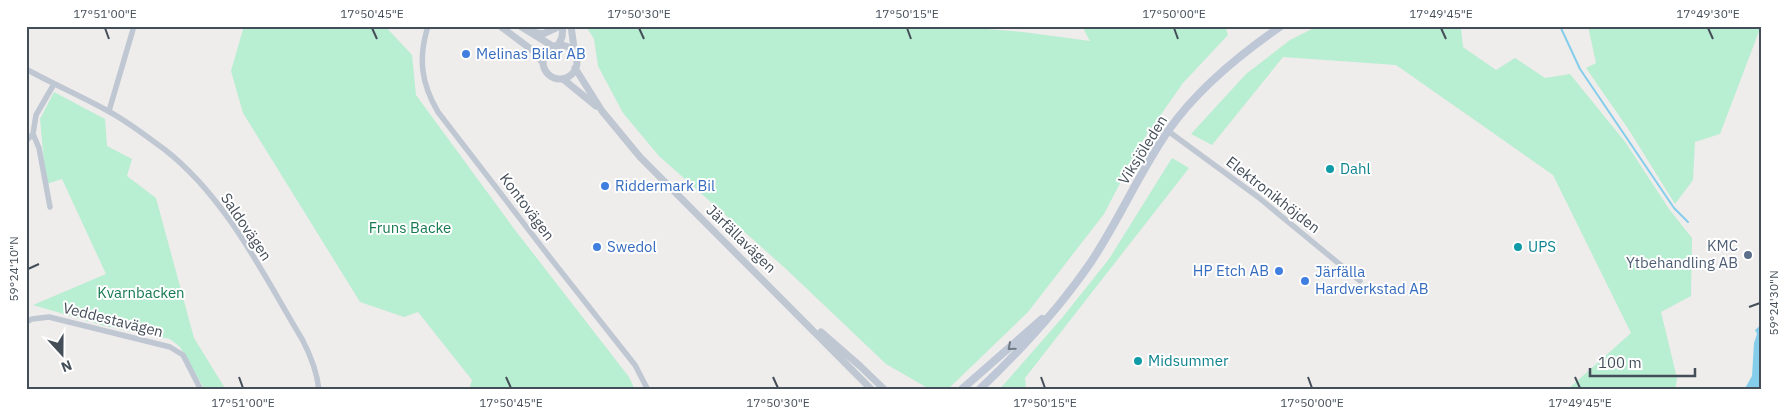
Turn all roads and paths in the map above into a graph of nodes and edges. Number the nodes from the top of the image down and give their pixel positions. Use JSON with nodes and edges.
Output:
{"nodes":[{"id":1,"x":134,"y":26,"type":"edge"},
{"id":2,"x":428,"y":26,"type":"edge"},
{"id":3,"x":500,"y":26,"type":"edge"},
{"id":4,"x":560,"y":26,"type":"edge"},
{"id":5,"x":564,"y":26,"type":"edge"},
{"id":6,"x":571,"y":26,"type":"edge"},
{"id":7,"x":1281,"y":26,"type":"edge"},
{"id":8,"x":524,"y":28,"type":"edge"},
{"id":9,"x":556,"y":46,"type":"junction"},
{"id":10,"x":575,"y":55,"type":"junction"},
{"id":11,"x":543,"y":64,"type":"junction"},
{"id":12,"x":575,"y":68,"type":"junction"},
{"id":13,"x":26,"y":69,"type":"edge"},
{"id":14,"x":562,"y":79,"type":"junction"},
{"id":15,"x":54,"y":84,"type":"junction"},
{"id":16,"x":602,"y":111,"type":"junction"},
{"id":17,"x":109,"y":112,"type":"junction"},
{"id":18,"x":1168,"y":131,"type":"junction"},
{"id":19,"x":33,"y":134,"type":"junction"},
{"id":20,"x":26,"y":141,"type":"edge"},
{"id":21,"x":50,"y":207,"type":"dead end"},
{"id":22,"x":1360,"y":280,"type":"dead end"},
{"id":23,"x":781,"y":297,"type":"junction"},
{"id":24,"x":1053,"y":310,"type":"junction"},
{"id":25,"x":26,"y":322,"type":"edge"},
{"id":26,"x":201,"y":390,"type":"edge"},
{"id":27,"x":319,"y":390,"type":"edge"},
{"id":28,"x":648,"y":390,"type":"edge"},
{"id":29,"x":872,"y":390,"type":"edge"},
{"id":30,"x":885,"y":390,"type":"edge"},
{"id":31,"x":961,"y":390,"type":"edge"},
{"id":32,"x":979,"y":390,"type":"edge"}],
"edges":[{"from":1,"to":17,"type":"street"},
{"from":2,"to":28,"type":"street","name":"Kontovägen"},
{"from":3,"to":11,"type":"street"},
{"from":4,"to":8,"type":"street"},
{"from":5,"to":9,"type":"street"},
{"from":6,"to":10,"type":"street"},
{"from":7,"to":18,"type":"main road","name":"Viksjöleden"},
{"from":8,"to":9,"type":"street"},
{"from":9,"to":10,"type":"street"},
{"from":9,"to":11,"type":"street"},
{"from":10,"to":12,"type":"street"},
{"from":11,"to":14,"type":"street"},
{"from":12,"to":14,"type":"street"},
{"from":12,"to":16,"type":"street","name":"Järfällavägen"},
{"from":13,"to":15,"type":"street","name":"Saldovägen"},
{"from":14,"to":16,"type":"street","name":"Järfällavägen"},
{"from":15,"to":17,"type":"street","name":"Saldovägen"},
{"from":15,"to":19,"type":"street"},
{"from":16,"to":23,"type":"street","name":"Järfällavägen"},
{"from":17,"to":27,"type":"street","name":"Saldovägen"},
{"from":18,"to":22,"type":"street","name":"Elektronikhöjden"},
{"from":18,"to":24,"type":"main road","name":"Viksjöleden"},
{"from":19,"to":20,"type":"street"},
{"from":19,"to":21,"type":"street"},
{"from":23,"to":29,"type":"street","name":"Järfällavägen"},
{"from":23,"to":30,"type":"street","name":"Järfällavägen"},
{"from":24,"to":31,"type":"main road","name":"Viksjöleden","one_way":true},
{"from":24,"to":32,"type":"main road","name":"Viksjöleden"},
{"from":25,"to":26,"type":"street","name":"Veddestavägen"}]}
